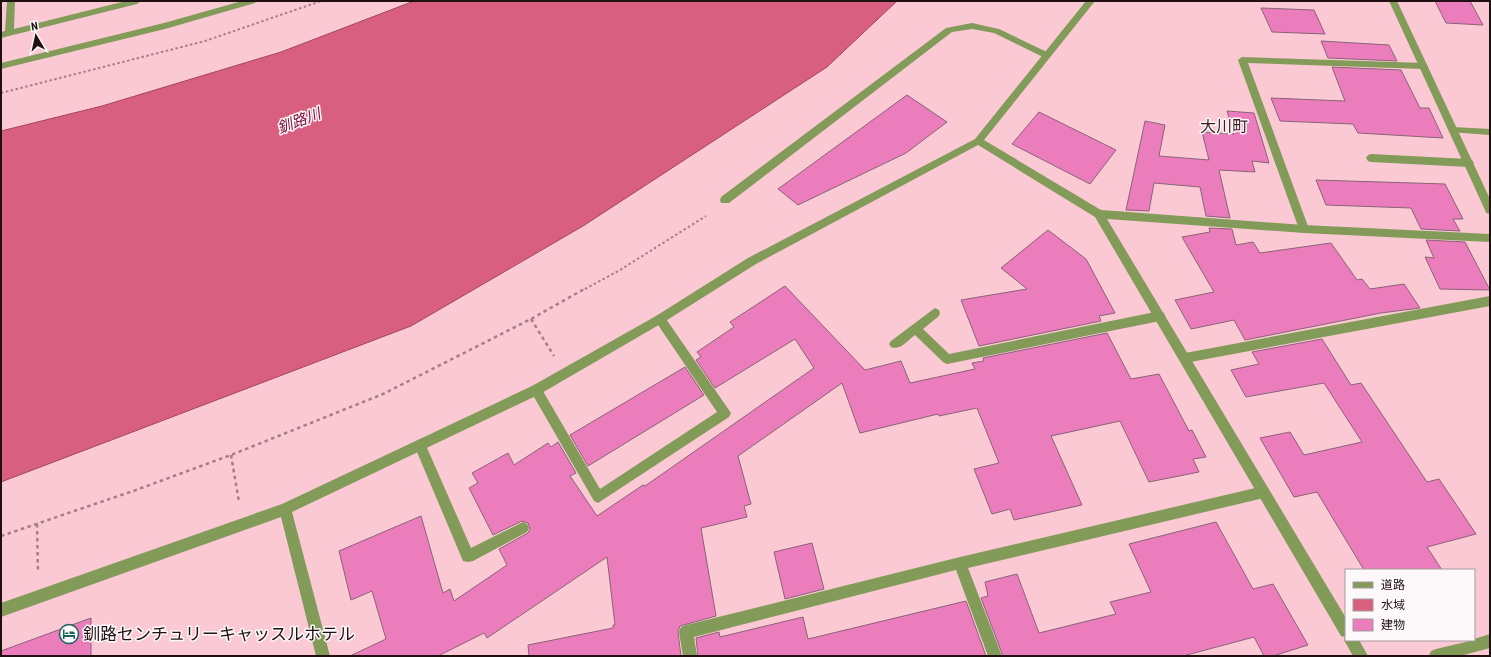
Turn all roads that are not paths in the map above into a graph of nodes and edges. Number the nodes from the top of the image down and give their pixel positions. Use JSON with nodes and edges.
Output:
{"nodes":[{"id":1,"x":11,"y":1,"type":"edge"},
{"id":2,"x":137,"y":1,"type":"edge"},
{"id":3,"x":252,"y":1,"type":"edge"},
{"id":4,"x":1091,"y":1,"type":"edge"},
{"id":5,"x":1394,"y":1,"type":"edge"},
{"id":6,"x":5,"y":34,"type":"edge"},
{"id":7,"x":1046,"y":55,"type":"junction"},
{"id":8,"x":1,"y":66,"type":"edge"},
{"id":9,"x":1424,"y":66,"type":"junction"},
{"id":10,"x":1453,"y":130,"type":"junction"},
{"id":11,"x":1490,"y":132,"type":"edge"},
{"id":12,"x":978,"y":140,"type":"junction"},
{"id":13,"x":1371,"y":158,"type":"dead end"},
{"id":14,"x":1469,"y":163,"type":"junction"},
{"id":15,"x":725,"y":200,"type":"dead end"},
{"id":16,"x":1490,"y":210,"type":"edge"},
{"id":17,"x":1099,"y":214,"type":"junction"},
{"id":18,"x":1304,"y":229,"type":"junction"},
{"id":19,"x":1490,"y":238,"type":"edge"},
{"id":20,"x":1490,"y":301,"type":"edge"},
{"id":21,"x":935,"y":313,"type":"dead end"},
{"id":22,"x":1160,"y":316,"type":"junction"},
{"id":23,"x":660,"y":319,"type":"junction"},
{"id":24,"x":915,"y":328,"type":"junction"},
{"id":25,"x":895,"y":344,"type":"dead end"},
{"id":26,"x":1185,"y":358,"type":"junction"},
{"id":27,"x":536,"y":390,"type":"junction"},
{"id":28,"x":420,"y":445,"type":"junction"},
{"id":29,"x":1264,"y":492,"type":"junction"},
{"id":30,"x":285,"y":509,"type":"junction"},
{"id":31,"x":523,"y":528,"type":"dead end"},
{"id":32,"x":960,"y":563,"type":"junction"},
{"id":33,"x":1,"y":610,"type":"edge"},
{"id":34,"x":1345,"y":629,"type":"edge"},
{"id":35,"x":1352,"y":641,"type":"edge"},
{"id":36,"x":1490,"y":641,"type":"edge"},
{"id":37,"x":323,"y":656,"type":"edge"},
{"id":38,"x":690,"y":656,"type":"edge"},
{"id":39,"x":995,"y":656,"type":"edge"},
{"id":40,"x":1361,"y":656,"type":"edge"},
{"id":41,"x":1436,"y":656,"type":"edge"}],
"edges":[{"from":1,"to":6,"type":"street"},
{"from":2,"to":6,"type":"street"},
{"from":3,"to":8,"type":"street"},
{"from":4,"to":7,"type":"street"},
{"from":5,"to":9,"type":"street"},
{"from":7,"to":12,"type":"street"},
{"from":7,"to":15,"type":"street"},
{"from":9,"to":10,"type":"street"},
{"from":9,"to":18,"type":"street"},
{"from":10,"to":11,"type":"street"},
{"from":10,"to":14,"type":"street"},
{"from":12,"to":17,"type":"street"},
{"from":12,"to":23,"type":"street"},
{"from":13,"to":14,"type":"street"},
{"from":14,"to":16,"type":"street"},
{"from":17,"to":18,"type":"street"},
{"from":17,"to":22,"type":"street"},
{"from":18,"to":19,"type":"street"},
{"from":20,"to":26,"type":"street"},
{"from":21,"to":24,"type":"street"},
{"from":22,"to":24,"type":"street"},
{"from":22,"to":26,"type":"street"},
{"from":23,"to":27,"type":"street"},
{"from":23,"to":27,"type":"street"},
{"from":24,"to":25,"type":"street"},
{"from":26,"to":29,"type":"street"},
{"from":27,"to":28,"type":"street"},
{"from":28,"to":30,"type":"street"},
{"from":28,"to":31,"type":"street"},
{"from":29,"to":32,"type":"street"},
{"from":29,"to":34,"type":"street"},
{"from":30,"to":33,"type":"street"},
{"from":30,"to":37,"type":"street"},
{"from":32,"to":38,"type":"street"},
{"from":32,"to":39,"type":"street"},
{"from":35,"to":40,"type":"street"},
{"from":36,"to":41,"type":"street"}]}
